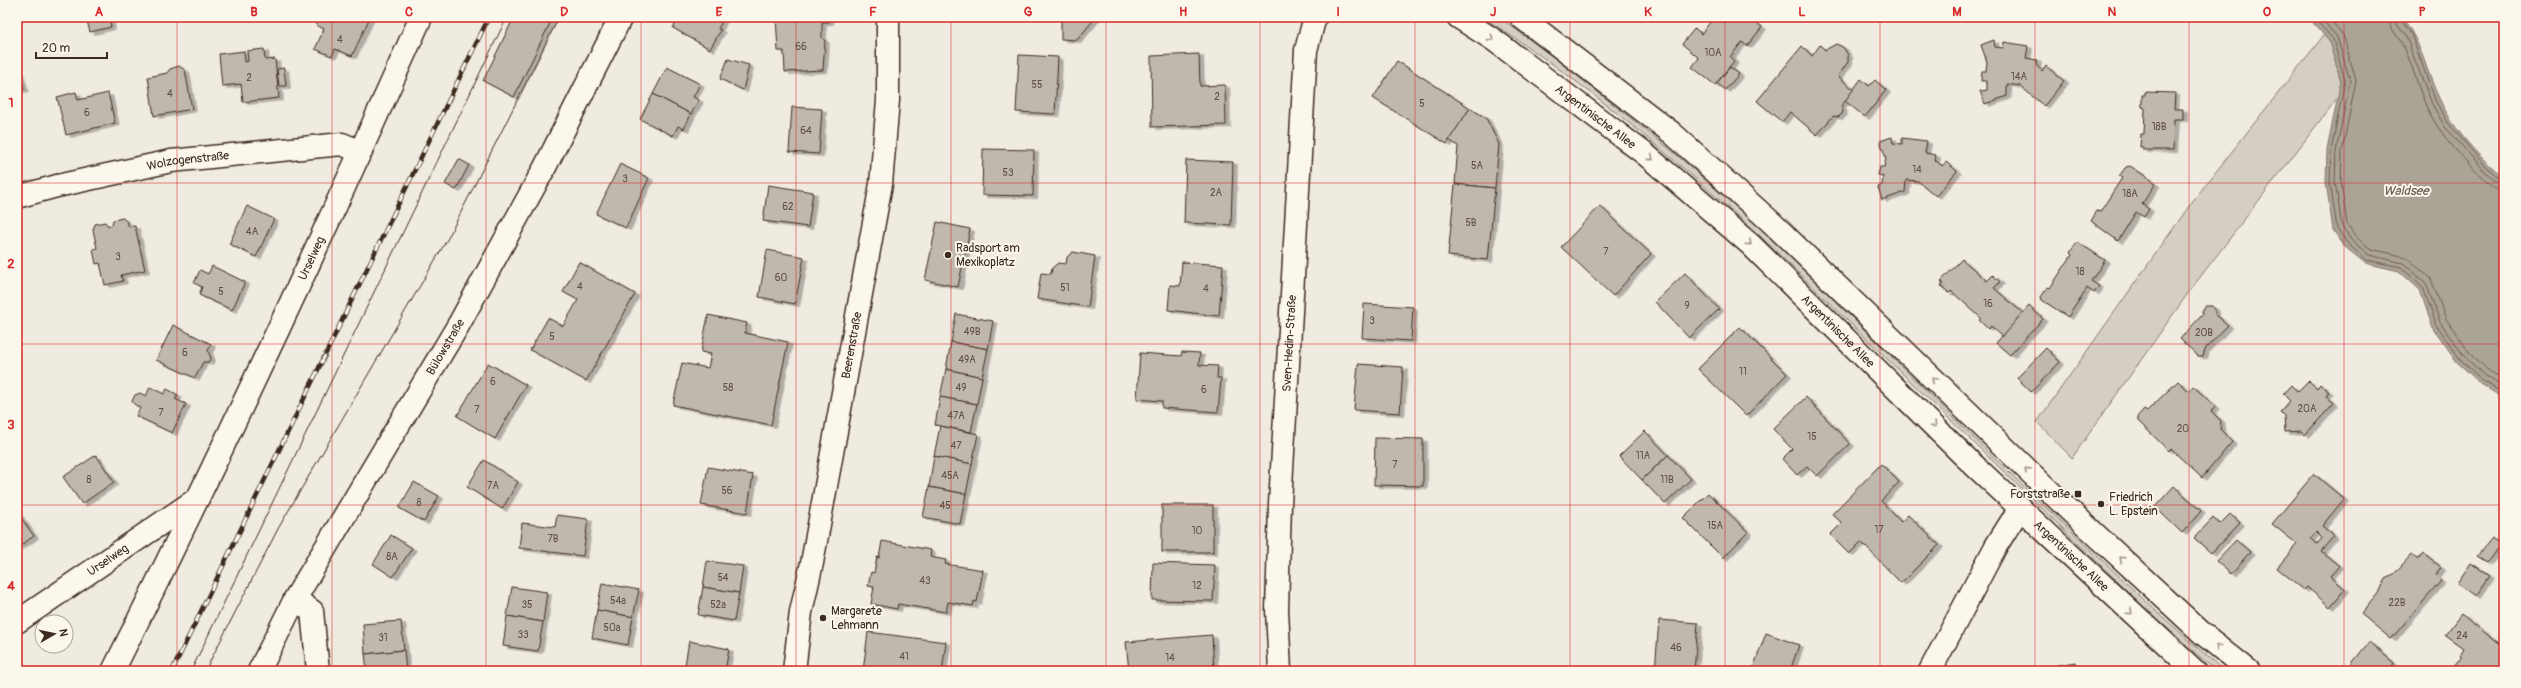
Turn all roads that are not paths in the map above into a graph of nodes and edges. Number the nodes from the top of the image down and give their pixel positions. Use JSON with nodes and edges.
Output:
{"nodes":[{"id":1,"x":421,"y":17,"type":"edge"},
{"id":2,"x":621,"y":17,"type":"edge"},
{"id":3,"x":888,"y":17,"type":"edge"},
{"id":4,"x":1315,"y":17,"type":"edge"},
{"id":5,"x":1458,"y":17,"type":"edge"},
{"id":6,"x":1521,"y":17,"type":"edge"},
{"id":7,"x":361,"y":152,"type":"junction"},
{"id":8,"x":17,"y":197,"type":"edge"},
{"id":9,"x":200,"y":498,"type":"junction"},
{"id":10,"x":2020,"y":508,"type":"junction"},
{"id":11,"x":294,"y":599,"type":"junction"},
{"id":12,"x":17,"y":622,"type":"edge"},
{"id":13,"x":113,"y":671,"type":"edge"},
{"id":14,"x":259,"y":671,"type":"edge"},
{"id":15,"x":318,"y":671,"type":"edge"},
{"id":16,"x":794,"y":671,"type":"edge"},
{"id":17,"x":1280,"y":671,"type":"edge"},
{"id":18,"x":1930,"y":671,"type":"edge"},
{"id":19,"x":2195,"y":671,"type":"edge"},
{"id":20,"x":2249,"y":671,"type":"edge"}],
"edges":[{"from":1,"to":7,"type":"street","name":"Urselweg"},
{"from":2,"to":11,"type":"street","name":"Bülowstraße"},
{"from":3,"to":16,"type":"street","name":"Beerenstraße"},
{"from":4,"to":17,"type":"street","name":"Sven-Hedin-Straße"},
{"from":5,"to":10,"type":"street","name":"Argentinische Allee","one_way":true},
{"from":20,"to":6,"type":"street","one_way":true},
{"from":7,"to":8,"type":"street","name":"Wolzogenstraße"},
{"from":7,"to":9,"type":"street","name":"Urselweg"},
{"from":9,"to":12,"type":"street","name":"Urselweg"},
{"from":9,"to":13,"type":"street","name":"Urselweg"},
{"from":10,"to":18,"type":"street"},
{"from":10,"to":19,"type":"street","name":"Argentinische Allee","one_way":true},
{"from":11,"to":14,"type":"street","name":"Bülowstraße"},
{"from":11,"to":15,"type":"street"}]}
